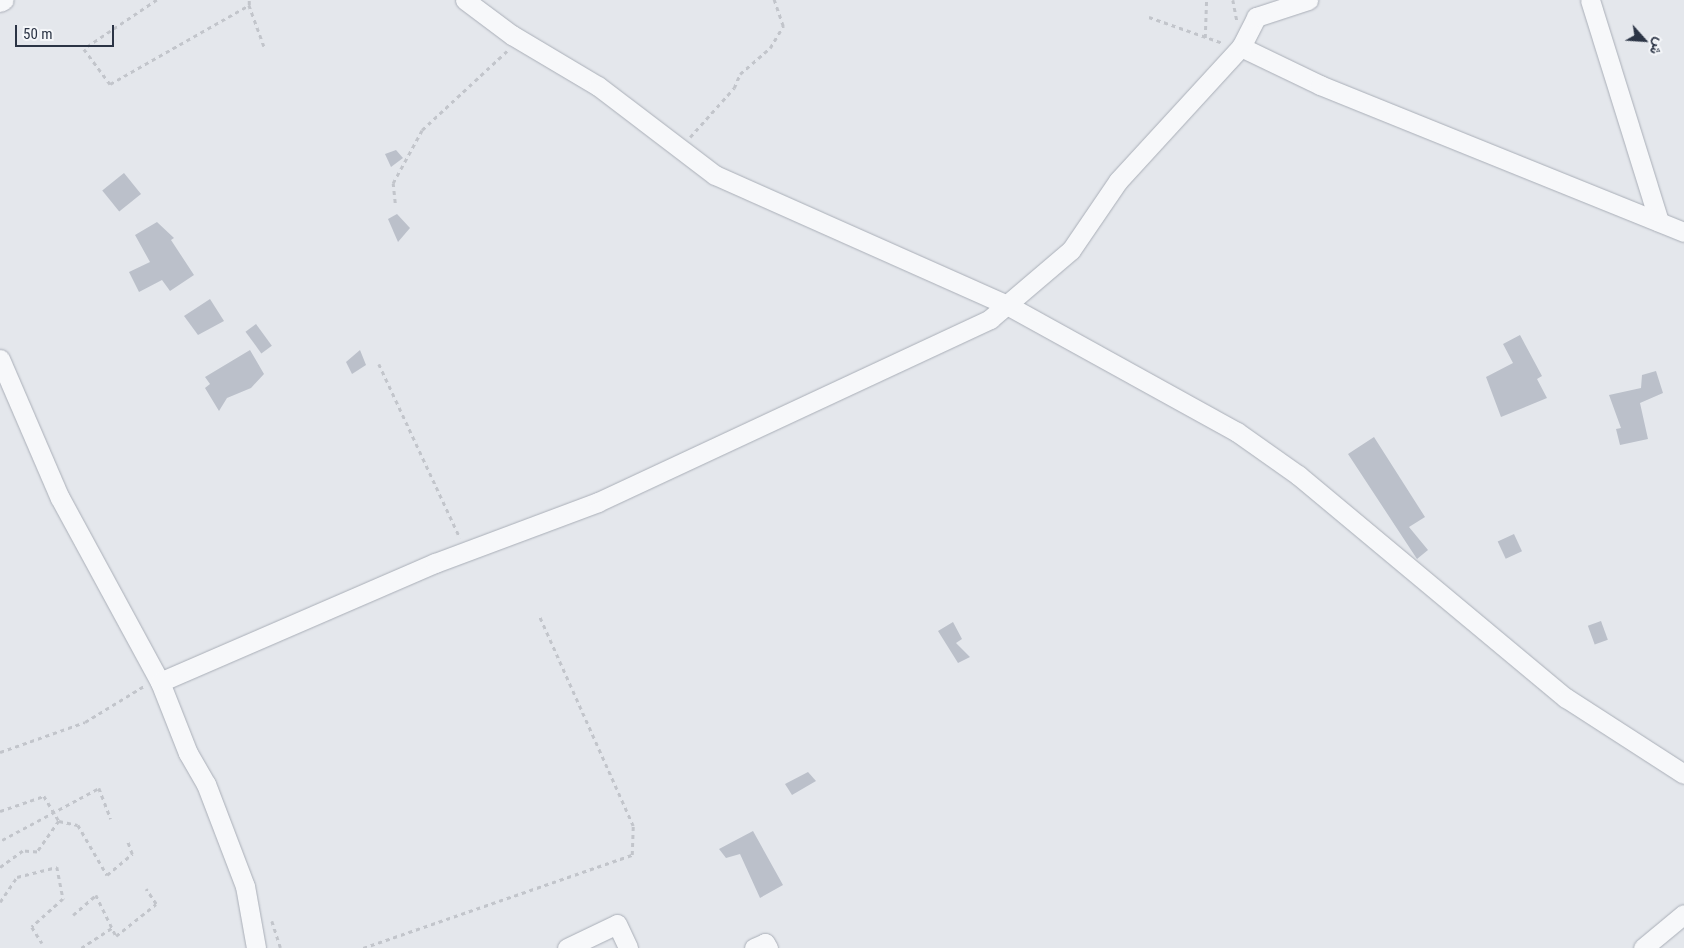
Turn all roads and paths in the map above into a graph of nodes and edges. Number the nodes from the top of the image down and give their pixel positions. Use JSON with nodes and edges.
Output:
{"nodes":[{"id":1,"x":4,"y":0,"type":"edge"},
{"id":2,"x":157,"y":0,"type":"edge"},
{"id":3,"x":249,"y":0,"type":"edge"},
{"id":4,"x":465,"y":0,"type":"edge"},
{"id":5,"x":774,"y":0,"type":"edge"},
{"id":6,"x":1206,"y":0,"type":"edge"},
{"id":7,"x":1308,"y":0,"type":"edge"},
{"id":8,"x":1590,"y":0,"type":"edge"},
{"id":9,"x":0,"y":2,"type":"edge"},
{"id":10,"x":249,"y":5,"type":"junction"},
{"id":11,"x":1149,"y":17,"type":"dead end"},
{"id":12,"x":518,"y":38,"type":"junction"},
{"id":13,"x":1205,"y":38,"type":"junction"},
{"id":14,"x":264,"y":46,"type":"dead end"},
{"id":15,"x":1241,"y":47,"type":"junction"},
{"id":16,"x":678,"y":149,"type":"junction"},
{"id":17,"x":395,"y":203,"type":"dead end"},
{"id":18,"x":1659,"y":222,"type":"junction"},
{"id":19,"x":1684,"y":232,"type":"edge"},
{"id":20,"x":1006,"y":305,"type":"junction"},
{"id":21,"x":0,"y":359,"type":"edge"},
{"id":22,"x":379,"y":364,"type":"dead end"},
{"id":23,"x":462,"y":552,"type":"junction"},
{"id":24,"x":539,"y":616,"type":"dead end"},
{"id":25,"x":160,"y":682,"type":"junction"},
{"id":26,"x":0,"y":752,"type":"edge"},
{"id":27,"x":1684,"y":774,"type":"edge"},
{"id":28,"x":0,"y":810,"type":"edge"},
{"id":29,"x":53,"y":812,"type":"junction"},
{"id":30,"x":111,"y":819,"type":"dead end"},
{"id":31,"x":59,"y":821,"type":"junction"},
{"id":32,"x":2,"y":840,"type":"dead end"},
{"id":33,"x":127,"y":840,"type":"dead end"},
{"id":34,"x":0,"y":868,"type":"edge"},
{"id":35,"x":146,"y":889,"type":"dead end"},
{"id":36,"x":0,"y":902,"type":"edge"},
{"id":37,"x":1684,"y":914,"type":"edge"},
{"id":38,"x":73,"y":915,"type":"dead end"},
{"id":39,"x":272,"y":921,"type":"dead end"},
{"id":40,"x":112,"y":928,"type":"junction"},
{"id":41,"x":42,"y":943,"type":"dead end"},
{"id":42,"x":81,"y":948,"type":"edge"},
{"id":43,"x":256,"y":948,"type":"edge"},
{"id":44,"x":281,"y":948,"type":"edge"},
{"id":45,"x":363,"y":948,"type":"edge"},
{"id":46,"x":567,"y":948,"type":"edge"},
{"id":47,"x":628,"y":948,"type":"edge"},
{"id":48,"x":754,"y":948,"type":"edge"},
{"id":49,"x":768,"y":948,"type":"edge"},
{"id":50,"x":1643,"y":948,"type":"edge"}],
"edges":[{"from":1,"to":9,"type":"street"},
{"from":2,"to":10,"type":"path"},
{"from":3,"to":10,"type":"path"},
{"from":4,"to":12,"type":"street"},
{"from":5,"to":16,"type":"path"},
{"from":6,"to":13,"type":"path"},
{"from":7,"to":15,"type":"street"},
{"from":8,"to":18,"type":"street"},
{"from":10,"to":14,"type":"path"},
{"from":11,"to":13,"type":"path"},
{"from":12,"to":16,"type":"street"},
{"from":12,"to":17,"type":"path"},
{"from":13,"to":15,"type":"path"},
{"from":15,"to":18,"type":"street"},
{"from":15,"to":20,"type":"street"},
{"from":16,"to":20,"type":"street"},
{"from":18,"to":19,"type":"street"},
{"from":20,"to":23,"type":"street"},
{"from":20,"to":27,"type":"street"},
{"from":21,"to":25,"type":"street"},
{"from":22,"to":23,"type":"path"},
{"from":23,"to":25,"type":"street"},
{"from":24,"to":45,"type":"path"},
{"from":25,"to":26,"type":"path"},
{"from":25,"to":43,"type":"street"},
{"from":28,"to":29,"type":"path"},
{"from":29,"to":30,"type":"path"},
{"from":29,"to":31,"type":"path"},
{"from":29,"to":32,"type":"path"},
{"from":31,"to":33,"type":"path"},
{"from":31,"to":34,"type":"path"},
{"from":35,"to":40,"type":"path"},
{"from":36,"to":41,"type":"path"},
{"from":37,"to":50,"type":"street"},
{"from":38,"to":40,"type":"path"},
{"from":39,"to":44,"type":"path"},
{"from":40,"to":42,"type":"path"},
{"from":46,"to":47,"type":"street"},
{"from":48,"to":49,"type":"street"}]}
